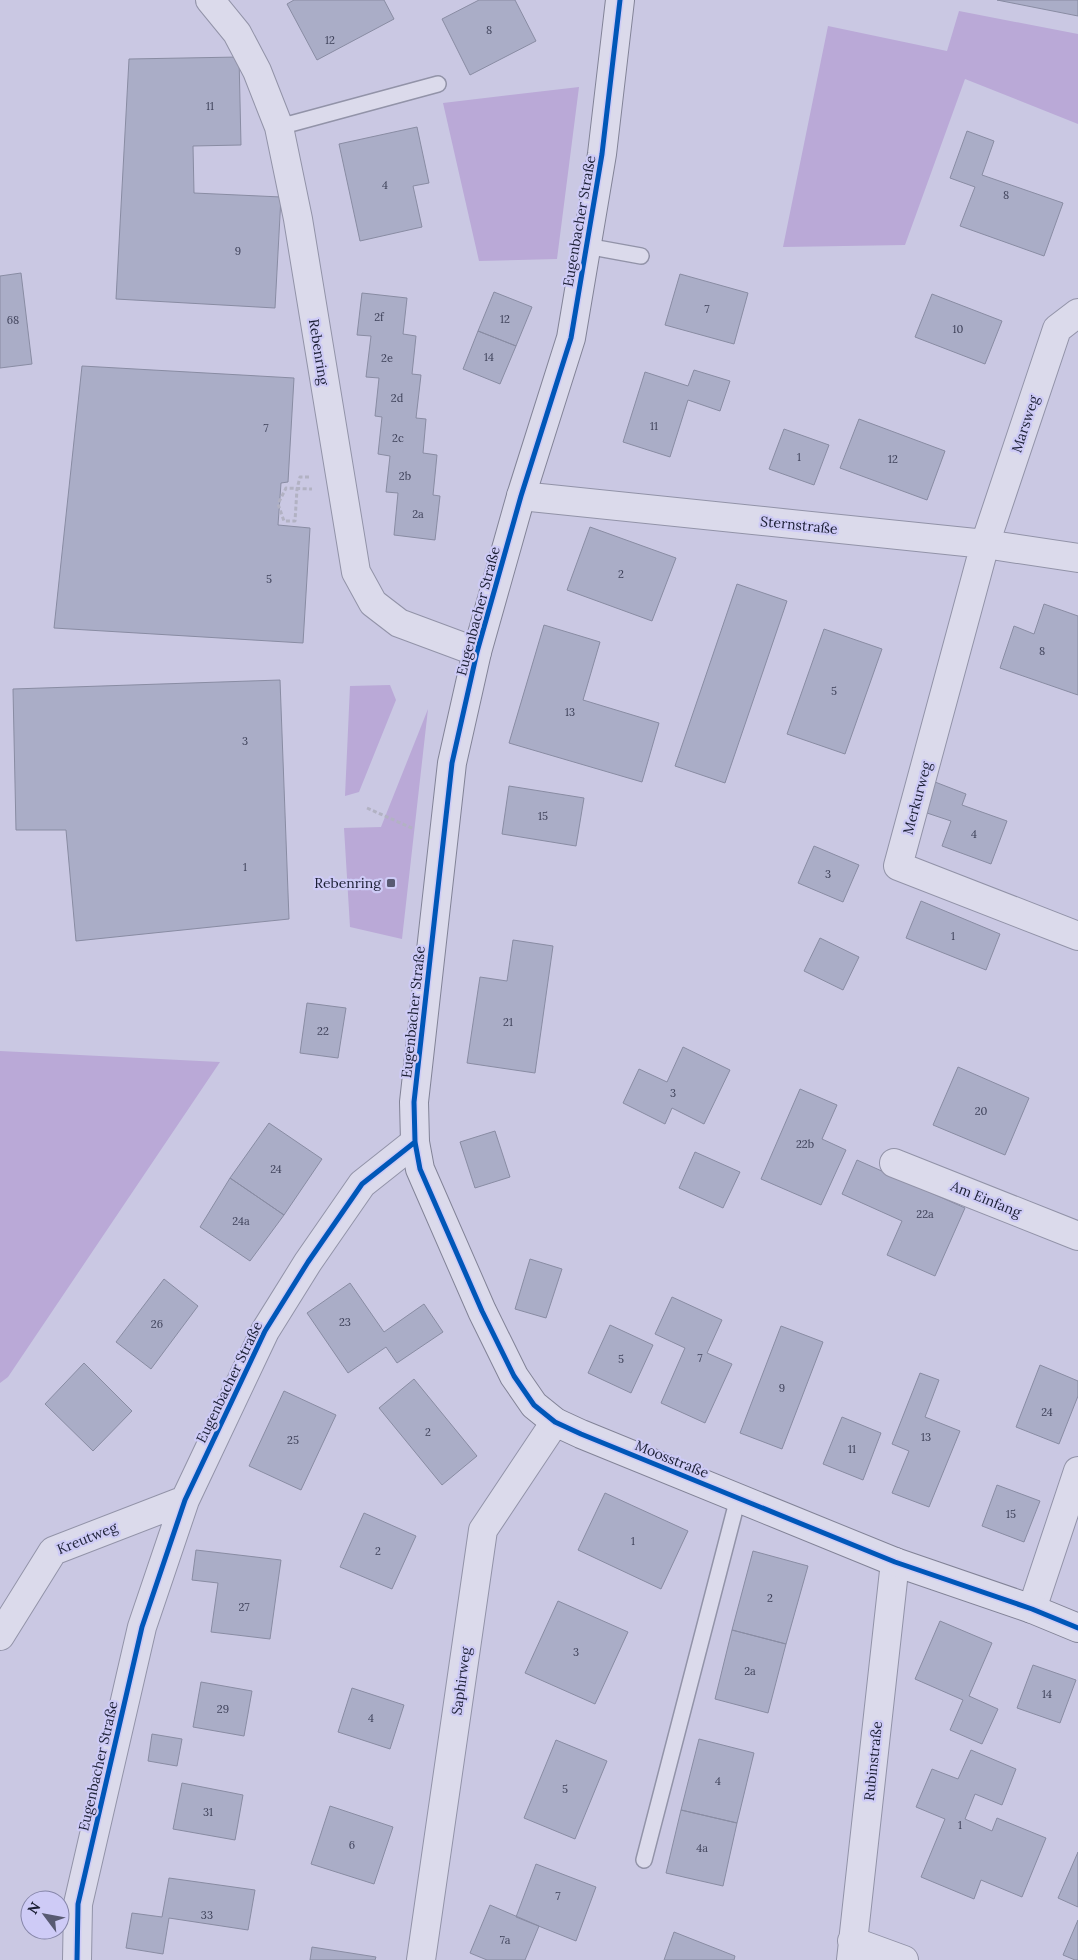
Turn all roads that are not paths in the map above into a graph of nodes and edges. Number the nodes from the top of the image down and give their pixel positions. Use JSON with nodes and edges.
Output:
{"nodes":[{"id":1,"x":210,"y":0,"type":"edge"},
{"id":2,"x":620,"y":0,"type":"edge"},
{"id":3,"x":438,"y":84,"type":"dead end"},
{"id":4,"x":279,"y":127,"type":"junction"},
{"id":5,"x":586,"y":246,"type":"junction"},
{"id":6,"x":641,"y":256,"type":"dead end"},
{"id":7,"x":1078,"y":313,"type":"edge"},
{"id":8,"x":520,"y":496,"type":"junction"},
{"id":9,"x":985,"y":544,"type":"junction"},
{"id":10,"x":1078,"y":558,"type":"edge"},
{"id":11,"x":477,"y":652,"type":"junction"},
{"id":12,"x":1078,"y":936,"type":"edge"},
{"id":13,"x":415,"y":1142,"type":"junction"},
{"id":14,"x":894,"y":1163,"type":"dead end"},
{"id":15,"x":1078,"y":1236,"type":"edge"},
{"id":16,"x":556,"y":1422,"type":"junction"},
{"id":17,"x":1078,"y":1471,"type":"edge"},
{"id":18,"x":738,"y":1498,"type":"junction"},
{"id":19,"x":185,"y":1500,"type":"junction"},
{"id":20,"x":895,"y":1562,"type":"junction"},
{"id":21,"x":1032,"y":1609,"type":"junction"},
{"id":22,"x":1078,"y":1628,"type":"edge"},
{"id":23,"x":0,"y":1636,"type":"edge"},
{"id":24,"x":644,"y":1860,"type":"dead end"},
{"id":25,"x":852,"y":1951,"type":"edge"},
{"id":26,"x":77,"y":1960,"type":"edge"},
{"id":27,"x":421,"y":1960,"type":"edge"},
{"id":28,"x":904,"y":1960,"type":"edge"}],
"edges":[{"from":1,"to":4,"type":"street","name":"Rebenring"},
{"from":2,"to":5,"type":"street","name":"Eugenbacher Straße"},
{"from":3,"to":4,"type":"lane"},
{"from":4,"to":11,"type":"street","name":"Rebenring"},
{"from":5,"to":6,"type":"lane"},
{"from":5,"to":8,"type":"street","name":"Eugenbacher Straße"},
{"from":7,"to":9,"type":"street","name":"Marsweg"},
{"from":8,"to":9,"type":"street","name":"Sternstraße"},
{"from":8,"to":11,"type":"street","name":"Eugenbacher Straße"},
{"from":9,"to":10,"type":"street","name":"Sternstraße"},
{"from":9,"to":12,"type":"street","name":"Merkurweg"},
{"from":11,"to":13,"type":"street","name":"Eugenbacher Straße"},
{"from":13,"to":16,"type":"street","name":"Moosstraße"},
{"from":13,"to":19,"type":"street","name":"Eugenbacher Straße"},
{"from":14,"to":15,"type":"street","name":"Am Einfang"},
{"from":16,"to":18,"type":"street","name":"Moosstraße"},
{"from":16,"to":27,"type":"street","name":"Saphirweg"},
{"from":17,"to":21,"type":"street"},
{"from":18,"to":20,"type":"street","name":"Moosstraße"},
{"from":18,"to":24,"type":"lane"},
{"from":19,"to":23,"type":"street","name":"Kreutweg"},
{"from":19,"to":26,"type":"street","name":"Eugenbacher Straße"},
{"from":20,"to":21,"type":"street","name":"Moosstraße"},
{"from":20,"to":25,"type":"street","name":"Rubinstraße"},
{"from":21,"to":22,"type":"street","name":"Moosstraße"},
{"from":25,"to":28,"type":"street"}]}
